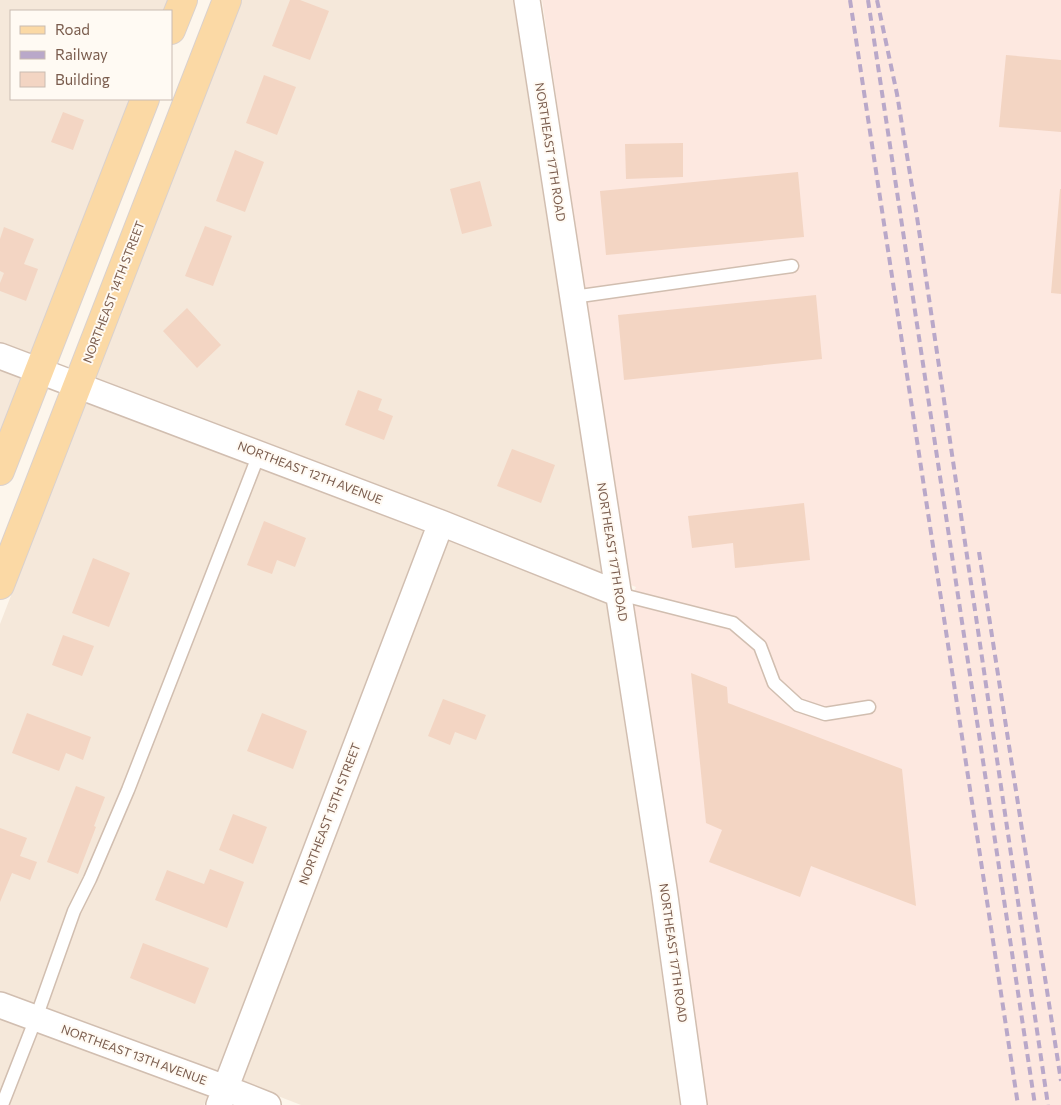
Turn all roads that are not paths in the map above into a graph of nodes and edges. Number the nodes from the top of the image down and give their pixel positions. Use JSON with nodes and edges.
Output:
{"nodes":[{"id":1,"x":183,"y":0,"type":"edge"},
{"id":2,"x":227,"y":0,"type":"edge"},
{"id":3,"x":526,"y":0,"type":"edge"},
{"id":4,"x":172,"y":28,"type":"edge"},
{"id":5,"x":145,"y":100,"type":"edge"},
{"id":6,"x":792,"y":266,"type":"dead end"},
{"id":7,"x":572,"y":297,"type":"junction"},
{"id":8,"x":0,"y":356,"type":"edge"},
{"id":9,"x":40,"y":371,"type":"junction"},
{"id":10,"x":77,"y":386,"type":"junction"},
{"id":11,"x":259,"y":454,"type":"junction"},
{"id":12,"x":0,"y":472,"type":"edge"},
{"id":13,"x":441,"y":523,"type":"junction"},
{"id":14,"x":0,"y":585,"type":"edge"},
{"id":15,"x":618,"y":594,"type":"junction"},
{"id":16,"x":869,"y":707,"type":"dead end"},
{"id":17,"x":0,"y":1005,"type":"edge"},
{"id":18,"x":36,"y":1018,"type":"junction"},
{"id":19,"x":222,"y":1096,"type":"edge"},
{"id":20,"x":2,"y":1105,"type":"edge"},
{"id":21,"x":268,"y":1105,"type":"edge"},
{"id":22,"x":694,"y":1105,"type":"edge"}],
"edges":[{"from":1,"to":4,"type":"main road"},
{"from":2,"to":10,"type":"main road","name":"NORTHEAST 14TH STREET"},
{"from":3,"to":7,"type":"street","name":"NORTHEAST 17TH ROAD"},
{"from":5,"to":9,"type":"main road"},
{"from":6,"to":7,"type":"lane"},
{"from":7,"to":15,"type":"street","name":"NORTHEAST 17TH ROAD"},
{"from":8,"to":9,"type":"street","name":"NORTHEAST 12TH AVENUE"},
{"from":9,"to":10,"type":"street","name":"NORTHEAST 12TH AVENUE"},
{"from":9,"to":12,"type":"main road"},
{"from":10,"to":11,"type":"street","name":"NORTHEAST 12TH AVENUE"},
{"from":10,"to":14,"type":"main road","name":"NORTHEAST 14TH STREET"},
{"from":11,"to":13,"type":"street","name":"NORTHEAST 12TH AVENUE"},
{"from":11,"to":18,"type":"lane"},
{"from":13,"to":15,"type":"street","name":"NORTHEAST 12TH AVENUE"},
{"from":13,"to":19,"type":"street","name":"NORTHEAST 15TH STREET"},
{"from":15,"to":16,"type":"lane"},
{"from":15,"to":22,"type":"street","name":"NORTHEAST 17TH ROAD"},
{"from":17,"to":18,"type":"street","name":"NORTHEAST 13TH AVENUE"},
{"from":18,"to":19,"type":"street","name":"NORTHEAST 13TH AVENUE"},
{"from":18,"to":20,"type":"lane"},
{"from":19,"to":21,"type":"street","name":"NORTHEAST 13TH AVENUE"}]}
